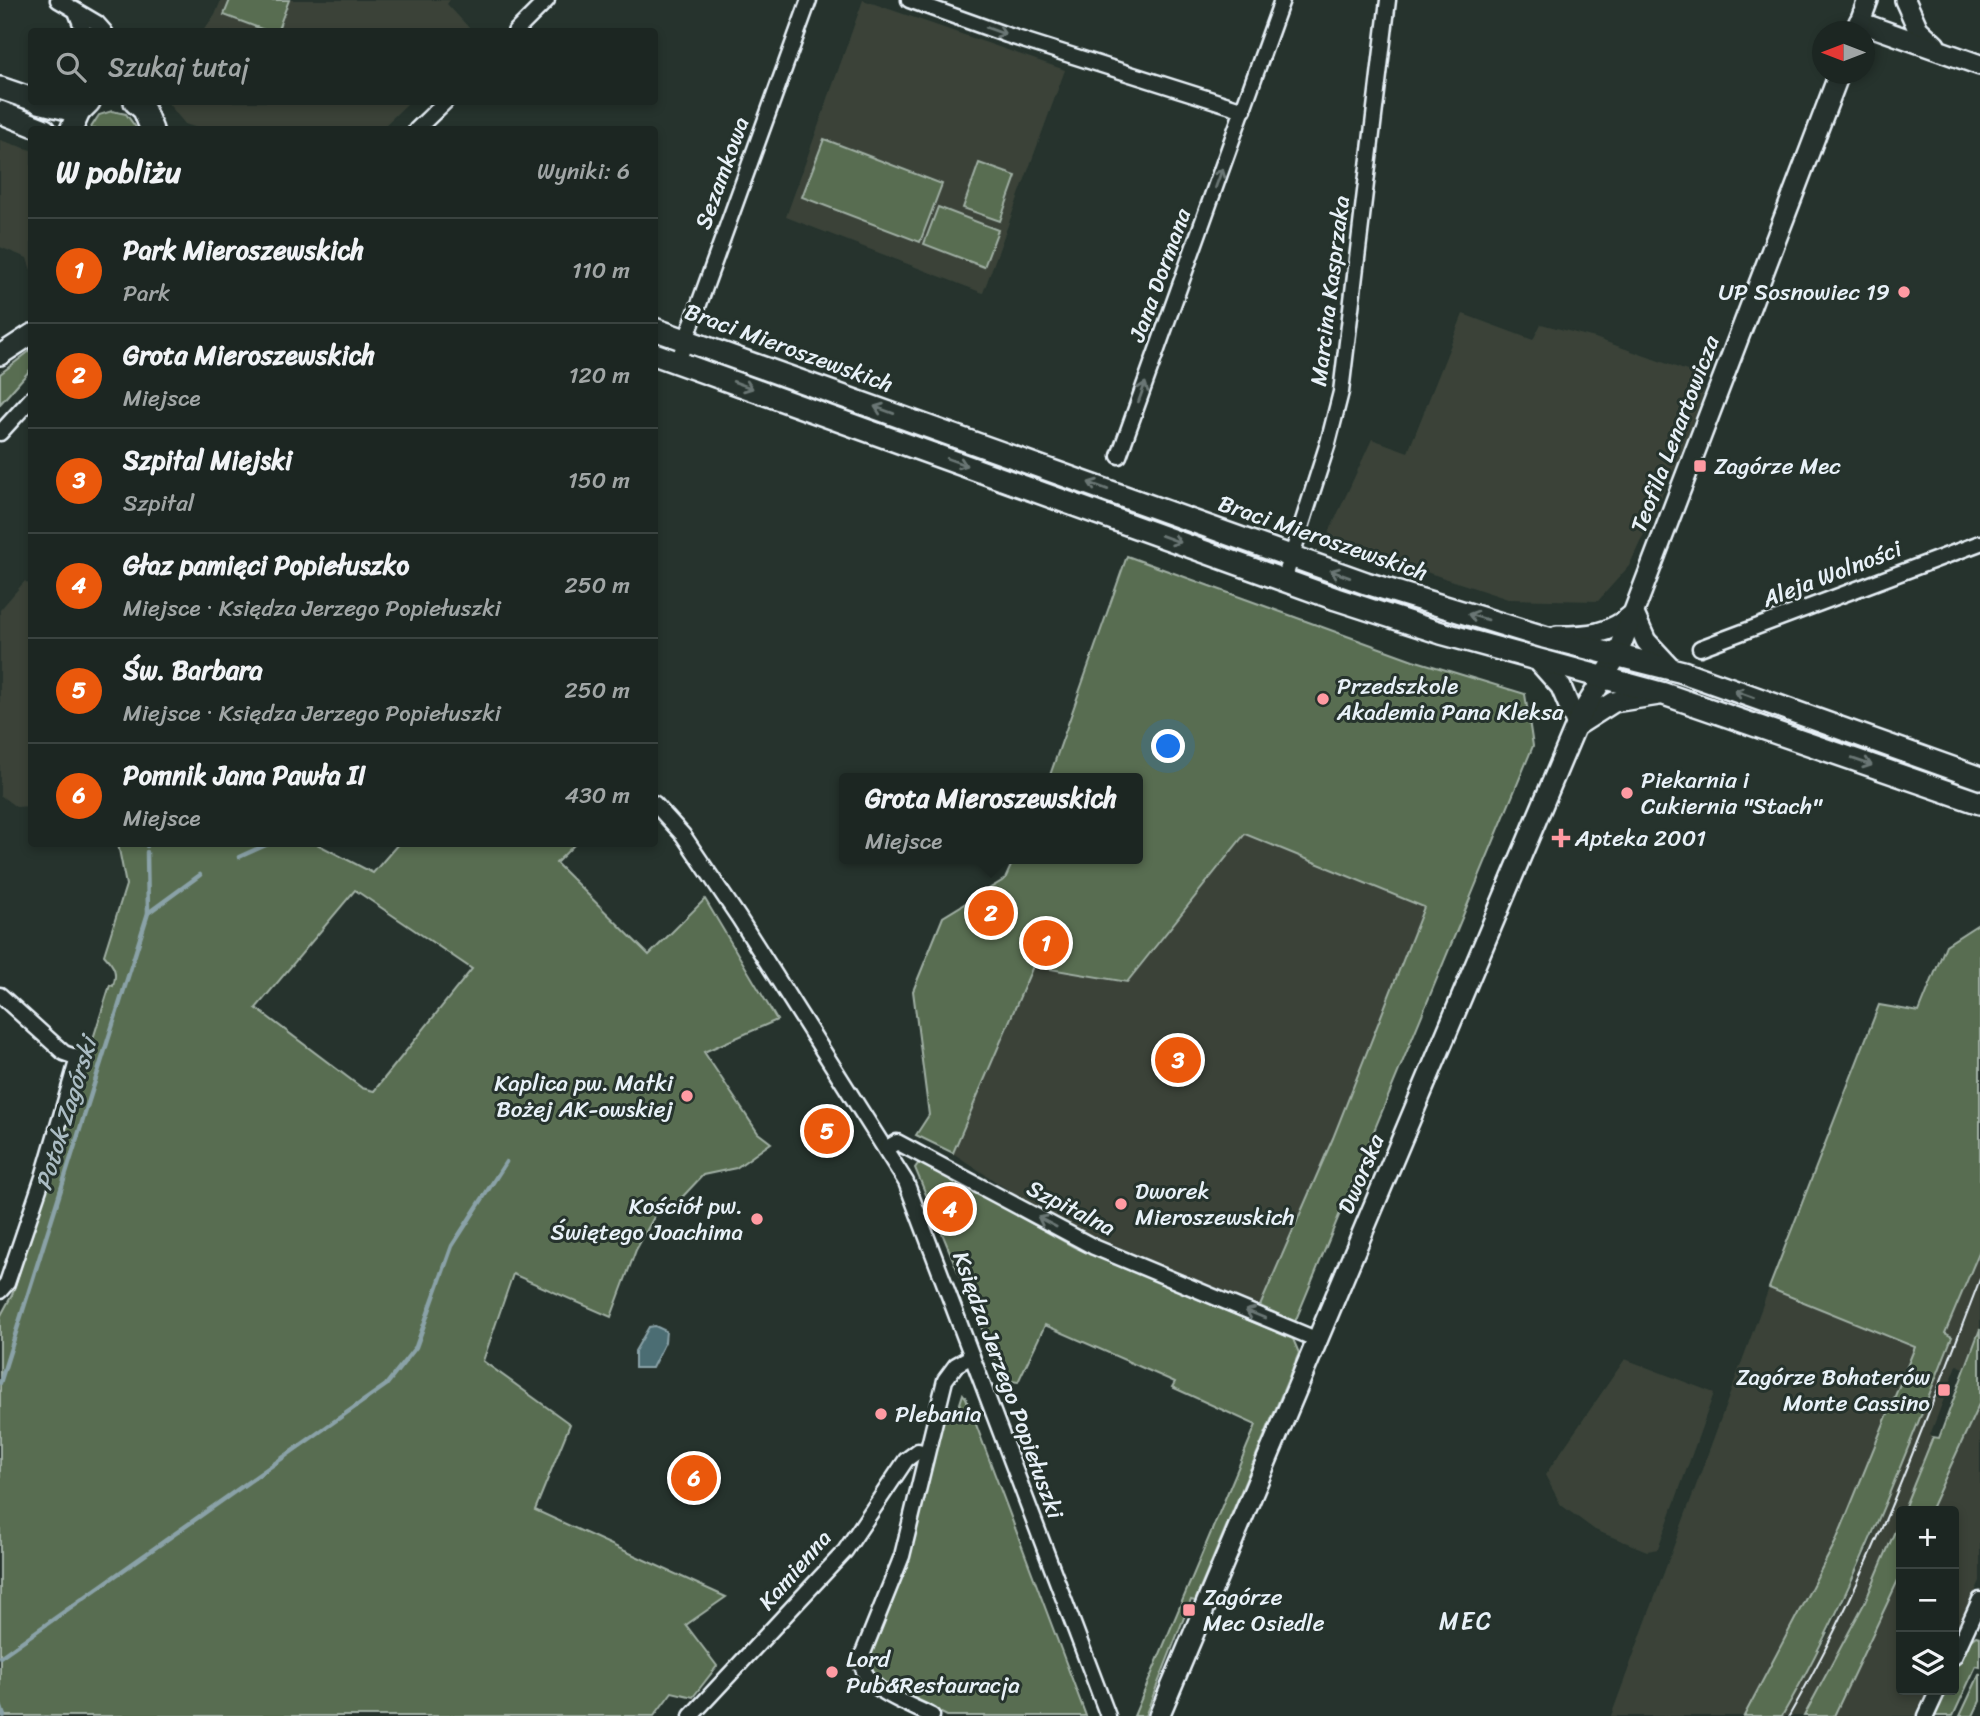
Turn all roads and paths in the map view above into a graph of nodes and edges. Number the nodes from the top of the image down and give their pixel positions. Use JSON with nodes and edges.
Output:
{"nodes":[{"id":1,"x":58,"y":0,"type":"edge"},
{"id":2,"x":547,"y":0,"type":"edge"},
{"id":3,"x":808,"y":0,"type":"edge"},
{"id":4,"x":909,"y":0,"type":"edge"},
{"id":5,"x":1282,"y":0,"type":"edge"},
{"id":6,"x":1388,"y":0,"type":"edge"},
{"id":7,"x":1868,"y":0,"type":"edge"},
{"id":8,"x":1905,"y":0,"type":"edge"},
{"id":9,"x":77,"y":14,"type":"junction"},
{"id":10,"x":1859,"y":21,"type":"edge"},
{"id":11,"x":82,"y":28,"type":"edge"},
{"id":12,"x":101,"y":28,"type":"edge"},
{"id":13,"x":519,"y":28,"type":"edge"},
{"id":14,"x":1875,"y":32,"type":"edge"},
{"id":15,"x":1948,"y":53,"type":"junction"},
{"id":16,"x":1980,"y":65,"type":"edge"},
{"id":17,"x":1835,"y":84,"type":"edge"},
{"id":18,"x":0,"y":87,"type":"edge"},
{"id":19,"x":28,"y":89,"type":"edge"},
{"id":20,"x":28,"y":98,"type":"edge"},
{"id":21,"x":49,"y":105,"type":"edge"},
{"id":22,"x":138,"y":105,"type":"edge"},
{"id":23,"x":441,"y":105,"type":"edge"},
{"id":24,"x":1244,"y":110,"type":"junction"},
{"id":25,"x":80,"y":114,"type":"edge"},
{"id":26,"x":150,"y":126,"type":"edge"},
{"id":27,"x":420,"y":126,"type":"edge"},
{"id":28,"x":658,"y":330,"type":"edge"},
{"id":29,"x":28,"y":337,"type":"edge"},
{"id":30,"x":688,"y":340,"type":"junction"},
{"id":31,"x":0,"y":355,"type":"edge"},
{"id":32,"x":658,"y":355,"type":"edge"},
{"id":33,"x":678,"y":362,"type":"junction"},
{"id":34,"x":28,"y":402,"type":"edge"},
{"id":35,"x":0,"y":433,"type":"edge"},
{"id":36,"x":1119,"y":456,"type":"dead end"},
{"id":37,"x":1980,"y":543,"type":"edge"},
{"id":38,"x":1292,"y":556,"type":"junction"},
{"id":39,"x":1284,"y":580,"type":"junction"},
{"id":40,"x":1634,"y":614,"type":"junction"},
{"id":41,"x":1544,"y":636,"type":"junction"},
{"id":42,"x":1700,"y":648,"type":"dead end"},
{"id":43,"x":1617,"y":656,"type":"junction"},
{"id":44,"x":1537,"y":660,"type":"junction"},
{"id":45,"x":1672,"y":669,"type":"junction"},
{"id":46,"x":1603,"y":678,"type":"junction"},
{"id":47,"x":1664,"y":694,"type":"junction"},
{"id":48,"x":1577,"y":725,"type":"junction"},
{"id":49,"x":1980,"y":778,"type":"edge"},
{"id":50,"x":1980,"y":803,"type":"edge"},
{"id":51,"x":658,"y":807,"type":"edge"},
{"id":52,"x":0,"y":995,"type":"edge"},
{"id":53,"x":887,"y":1147,"type":"junction"},
{"id":54,"x":0,"y":1291,"type":"edge"},
{"id":55,"x":1318,"y":1340,"type":"junction"},
{"id":56,"x":972,"y":1356,"type":"junction"},
{"id":57,"x":926,"y":1452,"type":"junction"},
{"id":58,"x":1980,"y":1600,"type":"edge"},
{"id":59,"x":1959,"y":1646,"type":"edge"},
{"id":60,"x":1936,"y":1695,"type":"edge"},
{"id":61,"x":691,"y":1716,"type":"edge"},
{"id":62,"x":932,"y":1716,"type":"edge"},
{"id":63,"x":1108,"y":1716,"type":"edge"},
{"id":64,"x":1159,"y":1716,"type":"edge"},
{"id":65,"x":1926,"y":1716,"type":"edge"}],
"edges":[{"from":1,"to":9,"type":"street"},
{"from":2,"to":13,"type":"street"},
{"from":3,"to":30,"type":"street","name":"Sezamkowa"},
{"from":4,"to":24,"type":"street","one_way":true},
{"from":5,"to":24,"type":"street","name":"Jana Dormana"},
{"from":6,"to":38,"type":"street","name":"Marcina Kasprzaka"},
{"from":7,"to":10,"type":"street"},
{"from":8,"to":15,"type":"street"},
{"from":9,"to":11,"type":"street"},
{"from":9,"to":12,"type":"street"},
{"from":14,"to":15,"type":"street"},
{"from":15,"to":16,"type":"street"},
{"from":17,"to":40,"type":"street","name":"Teofila Lenartowicza"},
{"from":18,"to":19,"type":"street"},
{"from":18,"to":20,"type":"main road"},
{"from":21,"to":25,"type":"main road"},
{"from":22,"to":26,"type":"main road"},
{"from":23,"to":27,"type":"street"},
{"from":36,"to":24,"type":"street","name":"Jana Dormana","one_way":true},
{"from":28,"to":30,"type":"main road","name":"Braci Mieroszewskich"},
{"from":29,"to":31,"type":"street"},
{"from":30,"to":33,"type":"street","name":"Sezamkowa"},
{"from":38,"to":30,"type":"main road","name":"Braci Mieroszewskich","one_way":true},
{"from":32,"to":33,"type":"main road"},
{"from":33,"to":39,"type":"main road","one_way":true},
{"from":34,"to":35,"type":"street"},
{"from":37,"to":42,"type":"street","name":"Aleja Wolności"},
{"from":38,"to":39,"type":"street","name":"Marcina Kasprzaka"},
{"from":41,"to":38,"type":"main road","name":"Braci Mieroszewskich","one_way":true},
{"from":39,"to":44,"type":"main road"},
{"from":40,"to":41,"type":"street"},
{"from":40,"to":43,"type":"street","name":"Teofila Lenartowicza"},
{"from":40,"to":45,"type":"street"},
{"from":41,"to":43,"type":"main road","name":"Braci Mieroszewskich"},
{"from":43,"to":45,"type":"main road","name":"Braci Mieroszewskich"},
{"from":43,"to":46,"type":"street","name":"Dworska"},
{"from":44,"to":46,"type":"main road"},
{"from":44,"to":48,"type":"street"},
{"from":49,"to":45,"type":"main road","name":"Braci Mieroszewskich","one_way":true},
{"from":46,"to":47,"type":"main road"},
{"from":46,"to":48,"type":"street","name":"Dworska"},
{"from":47,"to":48,"type":"street"},
{"from":47,"to":50,"type":"main road","one_way":true},
{"from":48,"to":55,"type":"street","name":"Dworska"},
{"from":51,"to":53,"type":"street","name":"Księdza Jerzego Popiełuszki"},
{"from":52,"to":54,"type":"street"},
{"from":55,"to":53,"type":"street","name":"Szpitalna","one_way":true},
{"from":53,"to":56,"type":"street","name":"Księdza Jerzego Popiełuszki"},
{"from":55,"to":64,"type":"street","name":"Dworska"},
{"from":56,"to":57,"type":"street"},
{"from":56,"to":63,"type":"street","name":"Księdza Jerzego Popiełuszki"},
{"from":57,"to":61,"type":"street","name":"Kamienna"},
{"from":57,"to":62,"type":"street"},
{"from":58,"to":59,"type":"street"},
{"from":60,"to":65,"type":"street"}]}
